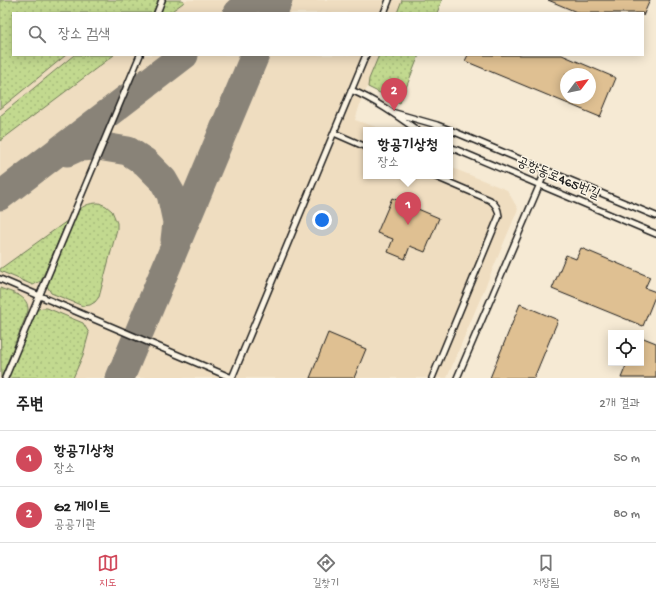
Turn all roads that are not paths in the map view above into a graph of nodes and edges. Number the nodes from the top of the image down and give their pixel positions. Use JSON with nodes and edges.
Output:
{"nodes":[{"id":1,"x":162,"y":0,"type":"edge"},
{"id":2,"x":389,"y":0,"type":"edge"},
{"id":3,"x":157,"y":12,"type":"edge"},
{"id":4,"x":384,"y":12,"type":"edge"},
{"id":5,"x":140,"y":56,"type":"edge"},
{"id":6,"x":366,"y":56,"type":"edge"},
{"id":7,"x":351,"y":90,"type":"junction"},
{"id":8,"x":392,"y":112,"type":"junction"},
{"id":9,"x":413,"y":127,"type":"edge"},
{"id":10,"x":442,"y":127,"type":"edge"},
{"id":11,"x":453,"y":131,"type":"edge"},
{"id":12,"x":334,"y":133,"type":"junction"},
{"id":13,"x":363,"y":146,"type":"edge"},
{"id":14,"x":453,"y":148,"type":"edge"},
{"id":15,"x":546,"y":170,"type":"junction"},
{"id":16,"x":441,"y":179,"type":"edge"},
{"id":17,"x":538,"y":184,"type":"junction"},
{"id":18,"x":656,"y":216,"type":"edge"},
{"id":19,"x":656,"y":234,"type":"edge"},
{"id":20,"x":0,"y":280,"type":"edge"},
{"id":21,"x":39,"y":296,"type":"junction"},
{"id":22,"x":5,"y":378,"type":"edge"},
{"id":23,"x":232,"y":378,"type":"edge"},
{"id":24,"x":432,"y":378,"type":"edge"},
{"id":25,"x":457,"y":378,"type":"edge"}],
"edges":[{"from":1,"to":3,"type":"lane"},
{"from":2,"to":4,"type":"lane"},
{"from":5,"to":21,"type":"lane"},
{"from":6,"to":7,"type":"lane"},
{"from":7,"to":8,"type":"lane"},
{"from":7,"to":12,"type":"lane"},
{"from":8,"to":9,"type":"lane"},
{"from":8,"to":10,"type":"lane","name":"공항동로465번길"},
{"from":11,"to":15,"type":"lane","name":"공항동로465번길"},
{"from":12,"to":13,"type":"lane"},
{"from":12,"to":23,"type":"lane"},
{"from":14,"to":17,"type":"lane","name":"공항동로465번길"},
{"from":15,"to":17,"type":"lane"},
{"from":15,"to":18,"type":"lane","name":"공항동로465번길"},
{"from":16,"to":24,"type":"lane"},
{"from":17,"to":19,"type":"lane","name":"공항동로465번길"},
{"from":17,"to":25,"type":"lane"},
{"from":20,"to":21,"type":"lane"},
{"from":21,"to":22,"type":"lane"},
{"from":21,"to":23,"type":"lane"}]}
